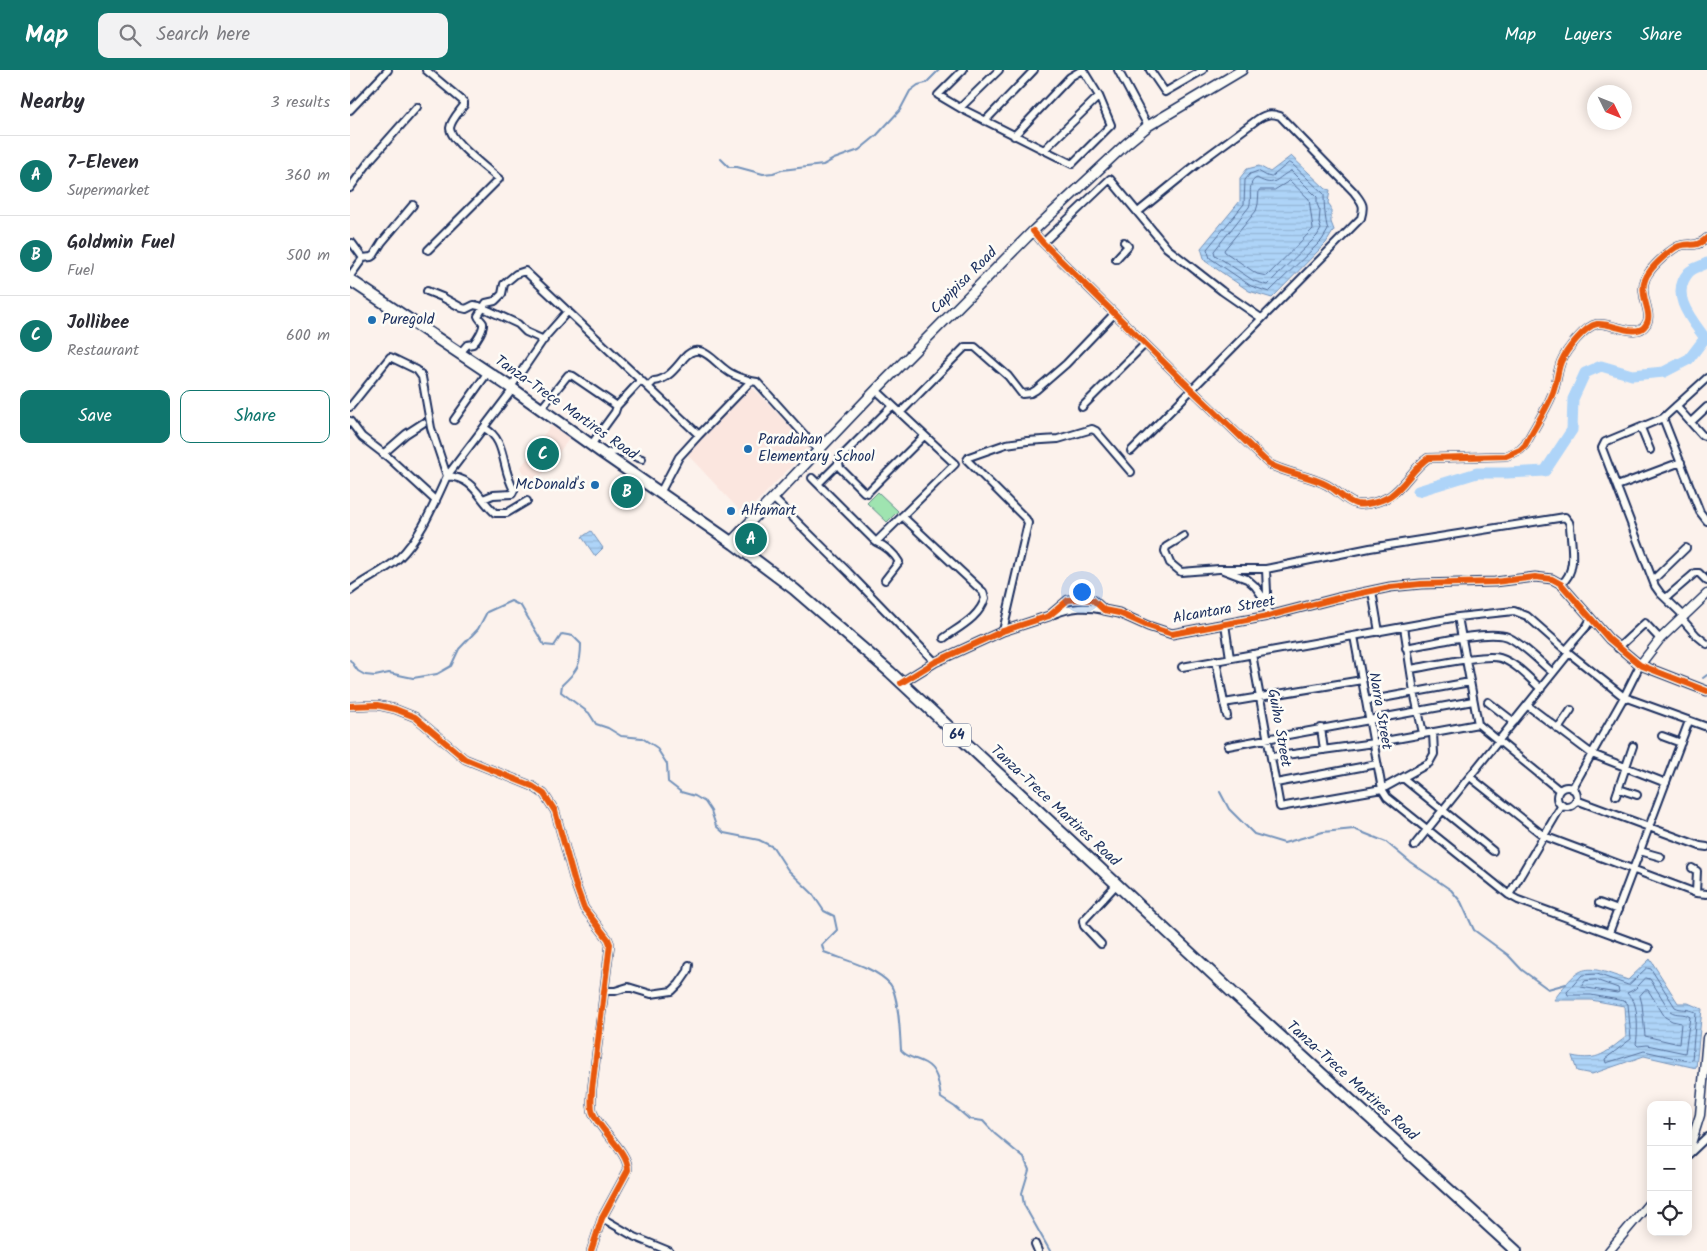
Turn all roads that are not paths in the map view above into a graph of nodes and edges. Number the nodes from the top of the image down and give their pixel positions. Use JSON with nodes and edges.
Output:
{"nodes":[{"id":1,"x":388,"y":70,"type":"edge"},
{"id":2,"x":426,"y":70,"type":"edge"},
{"id":3,"x":963,"y":70,"type":"edge"},
{"id":4,"x":999,"y":70,"type":"edge"},
{"id":5,"x":1034,"y":70,"type":"edge"},
{"id":6,"x":1083,"y":70,"type":"edge"},
{"id":7,"x":1118,"y":70,"type":"edge"},
{"id":8,"x":1150,"y":70,"type":"edge"},
{"id":9,"x":1203,"y":70,"type":"edge"},
{"id":10,"x":1242,"y":70,"type":"edge"},
{"id":11,"x":1100,"y":96,"type":"junction"},
{"id":12,"x":417,"y":107,"type":"dead end"},
{"id":13,"x":960,"y":108,"type":"junction"},
{"id":14,"x":350,"y":110,"type":"edge"},
{"id":15,"x":985,"y":121,"type":"junction"},
{"id":16,"x":1148,"y":126,"type":"junction"},
{"id":17,"x":1014,"y":136,"type":"junction"},
{"id":18,"x":1044,"y":150,"type":"junction"},
{"id":19,"x":350,"y":188,"type":"edge"},
{"id":20,"x":413,"y":205,"type":"dead end"},
{"id":21,"x":1138,"y":212,"type":"junction"},
{"id":22,"x":1033,"y":231,"type":"junction"},
{"id":23,"x":1707,"y":238,"type":"edge"},
{"id":24,"x":1124,"y":242,"type":"dead end"},
{"id":25,"x":352,"y":243,"type":"dead end"},
{"id":26,"x":1043,"y":243,"type":"junction"},
{"id":27,"x":428,"y":250,"type":"dead end"},
{"id":28,"x":363,"y":258,"type":"junction"},
{"id":29,"x":1116,"y":259,"type":"dead end"},
{"id":30,"x":351,"y":280,"type":"edge"},
{"id":31,"x":427,"y":292,"type":"dead end"},
{"id":32,"x":482,"y":308,"type":"junction"},
{"id":33,"x":568,"y":311,"type":"junction"},
{"id":34,"x":1114,"y":314,"type":"junction"},
{"id":35,"x":1260,"y":318,"type":"junction"},
{"id":36,"x":544,"y":340,"type":"junction"},
{"id":37,"x":1145,"y":344,"type":"junction"},
{"id":38,"x":460,"y":353,"type":"junction"},
{"id":39,"x":488,"y":372,"type":"junction"},
{"id":40,"x":641,"y":380,"type":"junction"},
{"id":41,"x":751,"y":381,"type":"junction"},
{"id":42,"x":1706,"y":381,"type":"edge"},
{"id":43,"x":648,"y":387,"type":"junction"},
{"id":44,"x":513,"y":389,"type":"junction"},
{"id":45,"x":876,"y":390,"type":"junction"},
{"id":46,"x":1192,"y":390,"type":"junction"},
{"id":47,"x":617,"y":406,"type":"junction"},
{"id":48,"x":892,"y":406,"type":"junction"},
{"id":49,"x":1676,"y":406,"type":"junction"},
{"id":50,"x":350,"y":407,"type":"edge"},
{"id":51,"x":1082,"y":407,"type":"dead end"},
{"id":52,"x":1707,"y":407,"type":"edge"},
{"id":53,"x":541,"y":409,"type":"junction"},
{"id":54,"x":900,"y":413,"type":"junction"},
{"id":55,"x":1663,"y":418,"type":"junction"},
{"id":56,"x":454,"y":420,"type":"dead end"},
{"id":57,"x":350,"y":421,"type":"edge"},
{"id":58,"x":1691,"y":422,"type":"junction"},
{"id":59,"x":423,"y":423,"type":"dead end"},
{"id":60,"x":484,"y":428,"type":"junction"},
{"id":61,"x":1641,"y":428,"type":"junction"},
{"id":62,"x":699,"y":435,"type":"junction"},
{"id":63,"x":924,"y":436,"type":"junction"},
{"id":64,"x":1707,"y":437,"type":"edge"},
{"id":65,"x":591,"y":445,"type":"junction"},
{"id":66,"x":818,"y":450,"type":"junction"},
{"id":67,"x":1650,"y":450,"type":"dead end"},
{"id":68,"x":1131,"y":451,"type":"dead end"},
{"id":69,"x":383,"y":454,"type":"junction"},
{"id":70,"x":604,"y":454,"type":"junction"},
{"id":71,"x":642,"y":459,"type":"dead end"},
{"id":72,"x":1680,"y":462,"type":"junction"},
{"id":73,"x":839,"y":463,"type":"junction"},
{"id":74,"x":1130,"y":472,"type":"dead end"},
{"id":75,"x":447,"y":476,"type":"junction"},
{"id":76,"x":812,"y":478,"type":"dead end"},
{"id":77,"x":818,"y":484,"type":"junction"},
{"id":78,"x":1617,"y":486,"type":"junction"},
{"id":79,"x":660,"y":492,"type":"junction"},
{"id":80,"x":773,"y":498,"type":"junction"},
{"id":81,"x":483,"y":500,"type":"junction"},
{"id":82,"x":436,"y":501,"type":"junction"},
{"id":83,"x":527,"y":501,"type":"dead end"},
{"id":84,"x":902,"y":516,"type":"junction"},
{"id":85,"x":1707,"y":521,"type":"edge"},
{"id":86,"x":1184,"y":536,"type":"dead end"},
{"id":87,"x":731,"y":542,"type":"junction"},
{"id":88,"x":876,"y":542,"type":"junction"},
{"id":89,"x":1686,"y":548,"type":"dead end"},
{"id":90,"x":1219,"y":569,"type":"junction"},
{"id":91,"x":1266,"y":569,"type":"junction"},
{"id":92,"x":885,"y":580,"type":"dead end"},
{"id":93,"x":1653,"y":580,"type":"junction"},
{"id":94,"x":1707,"y":581,"type":"edge"},
{"id":95,"x":1561,"y":584,"type":"junction"},
{"id":96,"x":1372,"y":590,"type":"junction"},
{"id":97,"x":350,"y":591,"type":"edge"},
{"id":98,"x":1707,"y":594,"type":"edge"},
{"id":99,"x":1666,"y":598,"type":"junction"},
{"id":100,"x":1268,"y":603,"type":"junction"},
{"id":101,"x":1268,"y":616,"type":"junction"},
{"id":102,"x":1458,"y":617,"type":"junction"},
{"id":103,"x":1683,"y":617,"type":"junction"},
{"id":104,"x":1591,"y":619,"type":"junction"},
{"id":105,"x":1225,"y":624,"type":"junction"},
{"id":106,"x":1404,"y":627,"type":"junction"},
{"id":107,"x":1003,"y":631,"type":"junction"},
{"id":108,"x":1379,"y":632,"type":"junction"},
{"id":109,"x":1354,"y":636,"type":"junction"},
{"id":110,"x":944,"y":638,"type":"dead end"},
{"id":111,"x":1461,"y":638,"type":"junction"},
{"id":112,"x":1660,"y":639,"type":"junction"},
{"id":113,"x":1707,"y":644,"type":"edge"},
{"id":114,"x":1406,"y":648,"type":"junction"},
{"id":115,"x":1618,"y":648,"type":"junction"},
{"id":116,"x":1567,"y":652,"type":"junction"},
{"id":117,"x":1252,"y":654,"type":"junction"},
{"id":118,"x":1230,"y":658,"type":"junction"},
{"id":119,"x":1216,"y":660,"type":"junction"},
{"id":120,"x":1466,"y":660,"type":"junction"},
{"id":121,"x":935,"y":662,"type":"junction"},
{"id":122,"x":1640,"y":665,"type":"junction"},
{"id":123,"x":1182,"y":666,"type":"dead end"},
{"id":124,"x":1411,"y":670,"type":"junction"},
{"id":125,"x":1553,"y":673,"type":"junction"},
{"id":126,"x":1362,"y":680,"type":"junction"},
{"id":127,"x":1470,"y":682,"type":"junction"},
{"id":128,"x":901,"y":683,"type":"junction"},
{"id":129,"x":1541,"y":688,"type":"junction"},
{"id":130,"x":1706,"y":689,"type":"edge"},
{"id":131,"x":1414,"y":692,"type":"junction"},
{"id":132,"x":1260,"y":696,"type":"junction"},
{"id":133,"x":1624,"y":697,"type":"junction"},
{"id":134,"x":1366,"y":701,"type":"junction"},
{"id":135,"x":1473,"y":701,"type":"junction"},
{"id":136,"x":1488,"y":702,"type":"dead end"},
{"id":137,"x":1224,"y":703,"type":"junction"},
{"id":138,"x":350,"y":706,"type":"edge"},
{"id":139,"x":1527,"y":706,"type":"junction"},
{"id":140,"x":1571,"y":710,"type":"dead end"},
{"id":141,"x":1418,"y":712,"type":"junction"},
{"id":142,"x":1227,"y":716,"type":"dead end"},
{"id":143,"x":1369,"y":719,"type":"junction"},
{"id":144,"x":1689,"y":721,"type":"junction"},
{"id":145,"x":1514,"y":722,"type":"junction"},
{"id":146,"x":1478,"y":724,"type":"junction"},
{"id":147,"x":1707,"y":727,"type":"edge"},
{"id":148,"x":1321,"y":728,"type":"junction"},
{"id":149,"x":1558,"y":730,"type":"junction"},
{"id":150,"x":1433,"y":732,"type":"junction"},
{"id":151,"x":1423,"y":733,"type":"junction"},
{"id":152,"x":1662,"y":736,"type":"dead end"},
{"id":153,"x":1268,"y":738,"type":"junction"},
{"id":154,"x":1498,"y":741,"type":"junction"},
{"id":155,"x":1374,"y":743,"type":"junction"},
{"id":156,"x":1681,"y":743,"type":"junction"},
{"id":157,"x":1228,"y":746,"type":"dead end"},
{"id":158,"x":1633,"y":746,"type":"dead end"},
{"id":159,"x":1324,"y":750,"type":"junction"},
{"id":160,"x":1592,"y":754,"type":"junction"},
{"id":161,"x":1271,"y":757,"type":"junction"},
{"id":162,"x":1377,"y":764,"type":"junction"},
{"id":163,"x":1626,"y":767,"type":"junction"},
{"id":164,"x":1470,"y":777,"type":"junction"},
{"id":165,"x":1403,"y":778,"type":"junction"},
{"id":166,"x":1276,"y":783,"type":"junction"},
{"id":167,"x":1666,"y":783,"type":"junction"},
{"id":168,"x":1572,"y":788,"type":"junction"},
{"id":169,"x":1382,"y":789,"type":"junction"},
{"id":170,"x":1619,"y":789,"type":"junction"},
{"id":171,"x":1560,"y":790,"type":"junction"},
{"id":172,"x":1637,"y":795,"type":"dead end"},
{"id":173,"x":1616,"y":796,"type":"dead end"},
{"id":174,"x":1576,"y":800,"type":"junction"},
{"id":175,"x":1562,"y":805,"type":"junction"},
{"id":176,"x":1442,"y":811,"type":"junction"},
{"id":177,"x":1649,"y":828,"type":"junction"},
{"id":178,"x":1427,"y":830,"type":"junction"},
{"id":179,"x":1544,"y":836,"type":"junction"},
{"id":180,"x":1414,"y":846,"type":"dead end"},
{"id":181,"x":1707,"y":847,"type":"edge"},
{"id":182,"x":1493,"y":851,"type":"dead end"},
{"id":183,"x":1640,"y":851,"type":"junction"},
{"id":184,"x":1661,"y":857,"type":"dead end"},
{"id":185,"x":1692,"y":868,"type":"dead end"},
{"id":186,"x":1633,"y":870,"type":"junction"},
{"id":187,"x":1117,"y":884,"type":"junction"},
{"id":188,"x":1696,"y":893,"type":"junction"},
{"id":189,"x":1707,"y":894,"type":"edge"},
{"id":190,"x":1509,"y":895,"type":"junction"},
{"id":191,"x":1598,"y":903,"type":"dead end"},
{"id":192,"x":1618,"y":910,"type":"junction"},
{"id":193,"x":1609,"y":933,"type":"junction"},
{"id":194,"x":1100,"y":944,"type":"dead end"},
{"id":195,"x":1649,"y":948,"type":"dead end"},
{"id":196,"x":689,"y":966,"type":"dead end"},
{"id":197,"x":605,"y":991,"type":"junction"},
{"id":198,"x":1707,"y":1038,"type":"edge"},
{"id":199,"x":1707,"y":1137,"type":"edge"},
{"id":200,"x":1690,"y":1146,"type":"edge"},
{"id":201,"x":1692,"y":1150,"type":"edge"},
{"id":202,"x":1647,"y":1206,"type":"edge"},
{"id":203,"x":602,"y":1218,"type":"junction"},
{"id":204,"x":1035,"y":1244,"type":"dead end"},
{"id":205,"x":591,"y":1251,"type":"edge"},
{"id":206,"x":669,"y":1251,"type":"edge"},
{"id":207,"x":1038,"y":1251,"type":"edge"},
{"id":208,"x":1516,"y":1251,"type":"edge"},
{"id":209,"x":1609,"y":1251,"type":"edge"}],
"edges":[{"from":1,"to":14,"type":"street"},
{"from":2,"to":27,"type":"street"},
{"from":3,"to":13,"type":"street"},
{"from":4,"to":13,"type":"street"},
{"from":5,"to":15,"type":"street"},
{"from":6,"to":11,"type":"street"},
{"from":6,"to":17,"type":"street"},
{"from":7,"to":16,"type":"street"},
{"from":8,"to":9,"type":"street"},
{"from":10,"to":16,"type":"main road","name":"Capipisa Road"},
{"from":11,"to":18,"type":"street"},
{"from":11,"to":18,"type":"street"},
{"from":12,"to":19,"type":"street"},
{"from":13,"to":15,"type":"street"},
{"from":15,"to":17,"type":"street"},
{"from":16,"to":22,"type":"main road","name":"Capipisa Road"},
{"from":17,"to":18,"type":"street"},
{"from":20,"to":28,"type":"street"},
{"from":21,"to":26,"type":"street"},
{"from":21,"to":35,"type":"street"},
{"from":21,"to":35,"type":"street"},
{"from":22,"to":26,"type":"street"},
{"from":22,"to":45,"type":"main road","name":"Capipisa Road"},
{"from":23,"to":46,"type":"street"},
{"from":24,"to":29,"type":"street"},
{"from":25,"to":28,"type":"street"},
{"from":26,"to":34,"type":"street"},
{"from":28,"to":30,"type":"street"},
{"from":30,"to":38,"type":"main road","name":"Tanza-Trece Martires Road","number":"64"},
{"from":31,"to":32,"type":"street"},
{"from":32,"to":33,"type":"street"},
{"from":32,"to":36,"type":"street"},
{"from":32,"to":38,"type":"street"},
{"from":33,"to":36,"type":"street"},
{"from":33,"to":40,"type":"street"},
{"from":34,"to":37,"type":"street"},
{"from":34,"to":54,"type":"street"},
{"from":35,"to":46,"type":"street"},
{"from":36,"to":44,"type":"street"},
{"from":37,"to":46,"type":"street"},
{"from":37,"to":51,"type":"street"},
{"from":38,"to":39,"type":"main road","name":"Tanza-Trece Martires Road","number":"64"},
{"from":39,"to":44,"type":"main road","name":"Tanza-Trece Martires Road","number":"64"},
{"from":39,"to":56,"type":"street"},
{"from":40,"to":43,"type":"street"},
{"from":40,"to":47,"type":"street"},
{"from":41,"to":43,"type":"street"},
{"from":41,"to":62,"type":"street"},
{"from":41,"to":66,"type":"street"},
{"from":42,"to":49,"type":"street"},
{"from":43,"to":62,"type":"street"},
{"from":44,"to":53,"type":"main road","name":"Tanza-Trece Martires Road","number":"64"},
{"from":44,"to":60,"type":"street"},
{"from":45,"to":48,"type":"street"},
{"from":45,"to":66,"type":"main road","name":"Capipisa Road"},
{"from":46,"to":68,"type":"street"},
{"from":47,"to":53,"type":"street"},
{"from":47,"to":65,"type":"street"},
{"from":48,"to":54,"type":"street"},
{"from":48,"to":73,"type":"street"},
{"from":49,"to":55,"type":"street"},
{"from":49,"to":58,"type":"street"},
{"from":50,"to":75,"type":"street"},
{"from":52,"to":58,"type":"street"},
{"from":53,"to":65,"type":"main road","name":"Tanza-Trece Martires Road","number":"64"},
{"from":54,"to":63,"type":"street"},
{"from":55,"to":61,"type":"street"},
{"from":55,"to":72,"type":"street"},
{"from":57,"to":69,"type":"street"},
{"from":58,"to":64,"type":"street"},
{"from":59,"to":69,"type":"street"},
{"from":60,"to":75,"type":"street"},
{"from":60,"to":81,"type":"street"},
{"from":61,"to":67,"type":"street"},
{"from":61,"to":78,"type":"street"},
{"from":62,"to":79,"type":"street"},
{"from":63,"to":73,"type":"street"},
{"from":63,"to":84,"type":"street"},
{"from":65,"to":70,"type":"main road","name":"Tanza-Trece Martires Road","number":"64"},
{"from":66,"to":80,"type":"main road","name":"Capipisa Road"},
{"from":69,"to":82,"type":"street"},
{"from":70,"to":71,"type":"street"},
{"from":70,"to":79,"type":"main road","name":"Tanza-Trece Martires Road","number":"64"},
{"from":72,"to":78,"type":"street"},
{"from":72,"to":85,"type":"street"},
{"from":73,"to":77,"type":"street"},
{"from":74,"to":107,"type":"street"},
{"from":75,"to":81,"type":"street"},
{"from":75,"to":82,"type":"street"},
{"from":76,"to":77,"type":"street"},
{"from":77,"to":88,"type":"street"},
{"from":78,"to":93,"type":"street"},
{"from":79,"to":87,"type":"main road","name":"Tanza-Trece Martires Road","number":"64"},
{"from":80,"to":87,"type":"main road","name":"Capipisa Road"},
{"from":80,"to":121,"type":"street"},
{"from":81,"to":83,"type":"street"},
{"from":82,"to":97,"type":"street"},
{"from":84,"to":88,"type":"street"},
{"from":84,"to":110,"type":"street"},
{"from":86,"to":90,"type":"street"},
{"from":87,"to":128,"type":"main road","name":"Tanza-Trece Martires Road","number":"64"},
{"from":88,"to":92,"type":"street"},
{"from":89,"to":93,"type":"street"},
{"from":90,"to":91,"type":"street"},
{"from":90,"to":100,"type":"street"},
{"from":91,"to":95,"type":"street"},
{"from":91,"to":100,"type":"street"},
{"from":93,"to":99,"type":"street"},
{"from":94,"to":99,"type":"street"},
{"from":95,"to":96,"type":"street","name":"Alcantara Street"},
{"from":95,"to":104,"type":"street"},
{"from":96,"to":101,"type":"street","name":"Alcantara Street"},
{"from":96,"to":108,"type":"street"},
{"from":98,"to":103,"type":"street"},
{"from":99,"to":103,"type":"street"},
{"from":100,"to":101,"type":"street"},
{"from":101,"to":105,"type":"street","name":"Alcantara Street"},
{"from":102,"to":106,"type":"street"},
{"from":102,"to":111,"type":"street"},
{"from":102,"to":116,"type":"street"},
{"from":103,"to":112,"type":"street"},
{"from":103,"to":113,"type":"street"},
{"from":104,"to":115,"type":"street"},
{"from":104,"to":116,"type":"street"},
{"from":105,"to":107,"type":"street","name":"Alcantara Street"},
{"from":105,"to":118,"type":"street"},
{"from":106,"to":108,"type":"street"},
{"from":106,"to":114,"type":"street"},
{"from":107,"to":121,"type":"street","name":"Alcantara Street"},
{"from":108,"to":109,"type":"street"},
{"from":109,"to":117,"type":"street"},
{"from":109,"to":126,"type":"street","name":"Narra Street"},
{"from":111,"to":114,"type":"street"},
{"from":111,"to":120,"type":"street"},
{"from":111,"to":125,"type":"street"},
{"from":112,"to":115,"type":"street"},
{"from":112,"to":122,"type":"street"},
{"from":114,"to":124,"type":"street"},
{"from":115,"to":122,"type":"street"},
{"from":116,"to":125,"type":"street"},
{"from":116,"to":133,"type":"street"},
{"from":117,"to":118,"type":"street"},
{"from":117,"to":132,"type":"street","name":"Guiho Street"},
{"from":118,"to":119,"type":"street"},
{"from":119,"to":123,"type":"street"},
{"from":119,"to":137,"type":"street"},
{"from":120,"to":124,"type":"street"},
{"from":120,"to":127,"type":"street"},
{"from":120,"to":129,"type":"street"},
{"from":121,"to":128,"type":"street","name":"Alcantara Street"},
{"from":122,"to":130,"type":"street"},
{"from":122,"to":133,"type":"street"},
{"from":124,"to":131,"type":"street"},
{"from":125,"to":129,"type":"street"},
{"from":126,"to":132,"type":"street"},
{"from":126,"to":134,"type":"street","name":"Narra Street"},
{"from":127,"to":131,"type":"street"},
{"from":127,"to":135,"type":"street"},
{"from":128,"to":187,"type":"main road","name":"Tanza-Trece Martires Road","number":"64"},
{"from":129,"to":139,"type":"street"},
{"from":131,"to":134,"type":"street"},
{"from":131,"to":141,"type":"street"},
{"from":132,"to":137,"type":"street"},
{"from":132,"to":153,"type":"street","name":"Guiho Street"},
{"from":133,"to":144,"type":"street"},
{"from":133,"to":160,"type":"street"},
{"from":134,"to":143,"type":"street","name":"Narra Street"},
{"from":135,"to":141,"type":"street"},
{"from":135,"to":146,"type":"street"},
{"from":136,"to":145,"type":"street"},
{"from":137,"to":142,"type":"street"},
{"from":138,"to":197,"type":"street"},
{"from":139,"to":145,"type":"street"},
{"from":139,"to":149,"type":"street"},
{"from":140,"to":149,"type":"street"},
{"from":141,"to":143,"type":"street"},
{"from":141,"to":151,"type":"street"},
{"from":143,"to":148,"type":"street"},
{"from":143,"to":155,"type":"street","name":"Narra Street"},
{"from":144,"to":147,"type":"street"},
{"from":144,"to":156,"type":"street"},
{"from":145,"to":154,"type":"street"},
{"from":146,"to":150,"type":"street"},
{"from":146,"to":154,"type":"street"},
{"from":148,"to":153,"type":"street"},
{"from":148,"to":159,"type":"street"},
{"from":149,"to":160,"type":"street"},
{"from":150,"to":151,"type":"street"},
{"from":150,"to":165,"type":"street"},
{"from":151,"to":155,"type":"street"},
{"from":152,"to":156,"type":"street"},
{"from":153,"to":157,"type":"street"},
{"from":153,"to":161,"type":"street","name":"Guiho Street"},
{"from":154,"to":164,"type":"street"},
{"from":154,"to":171,"type":"street"},
{"from":155,"to":159,"type":"street"},
{"from":155,"to":162,"type":"street","name":"Narra Street"},
{"from":156,"to":167,"type":"street"},
{"from":158,"to":163,"type":"street"},
{"from":159,"to":161,"type":"street"},
{"from":160,"to":163,"type":"street"},
{"from":160,"to":168,"type":"street"},
{"from":161,"to":166,"type":"street","name":"Guiho Street"},
{"from":162,"to":166,"type":"street"},
{"from":162,"to":169,"type":"street","name":"Narra Street"},
{"from":163,"to":167,"type":"street"},
{"from":163,"to":170,"type":"street"},
{"from":164,"to":176,"type":"street"},
{"from":164,"to":179,"type":"street"},
{"from":165,"to":169,"type":"street"},
{"from":165,"to":176,"type":"street"},
{"from":166,"to":169,"type":"street","name":"Guiho Street"},
{"from":167,"to":177,"type":"street"},
{"from":168,"to":171,"type":"street"},
{"from":168,"to":174,"type":"street"},
{"from":169,"to":178,"type":"street"},
{"from":170,"to":172,"type":"street"},
{"from":170,"to":173,"type":"street"},
{"from":171,"to":175,"type":"street"},
{"from":174,"to":175,"type":"street"},
{"from":174,"to":177,"type":"street"},
{"from":175,"to":179,"type":"street"},
{"from":176,"to":178,"type":"street"},
{"from":176,"to":182,"type":"street"},
{"from":177,"to":181,"type":"street"},
{"from":177,"to":183,"type":"street"},
{"from":178,"to":180,"type":"street"},
{"from":178,"to":190,"type":"street"},
{"from":179,"to":186,"type":"street"},
{"from":179,"to":190,"type":"street"},
{"from":183,"to":184,"type":"street"},
{"from":183,"to":186,"type":"street"},
{"from":185,"to":188,"type":"street"},
{"from":186,"to":188,"type":"street"},
{"from":186,"to":192,"type":"street"},
{"from":187,"to":194,"type":"street"},
{"from":187,"to":208,"type":"main road","name":"Tanza-Trece Martires Road","number":"64"},
{"from":188,"to":189,"type":"street"},
{"from":190,"to":193,"type":"street"},
{"from":191,"to":192,"type":"street"},
{"from":192,"to":193,"type":"street"},
{"from":193,"to":195,"type":"street"},
{"from":196,"to":197,"type":"street"},
{"from":197,"to":203,"type":"street"},
{"from":198,"to":200,"type":"street"},
{"from":199,"to":201,"type":"street"},
{"from":202,"to":209,"type":"street"},
{"from":203,"to":205,"type":"street"},
{"from":203,"to":206,"type":"street"},
{"from":204,"to":207,"type":"street"}]}
